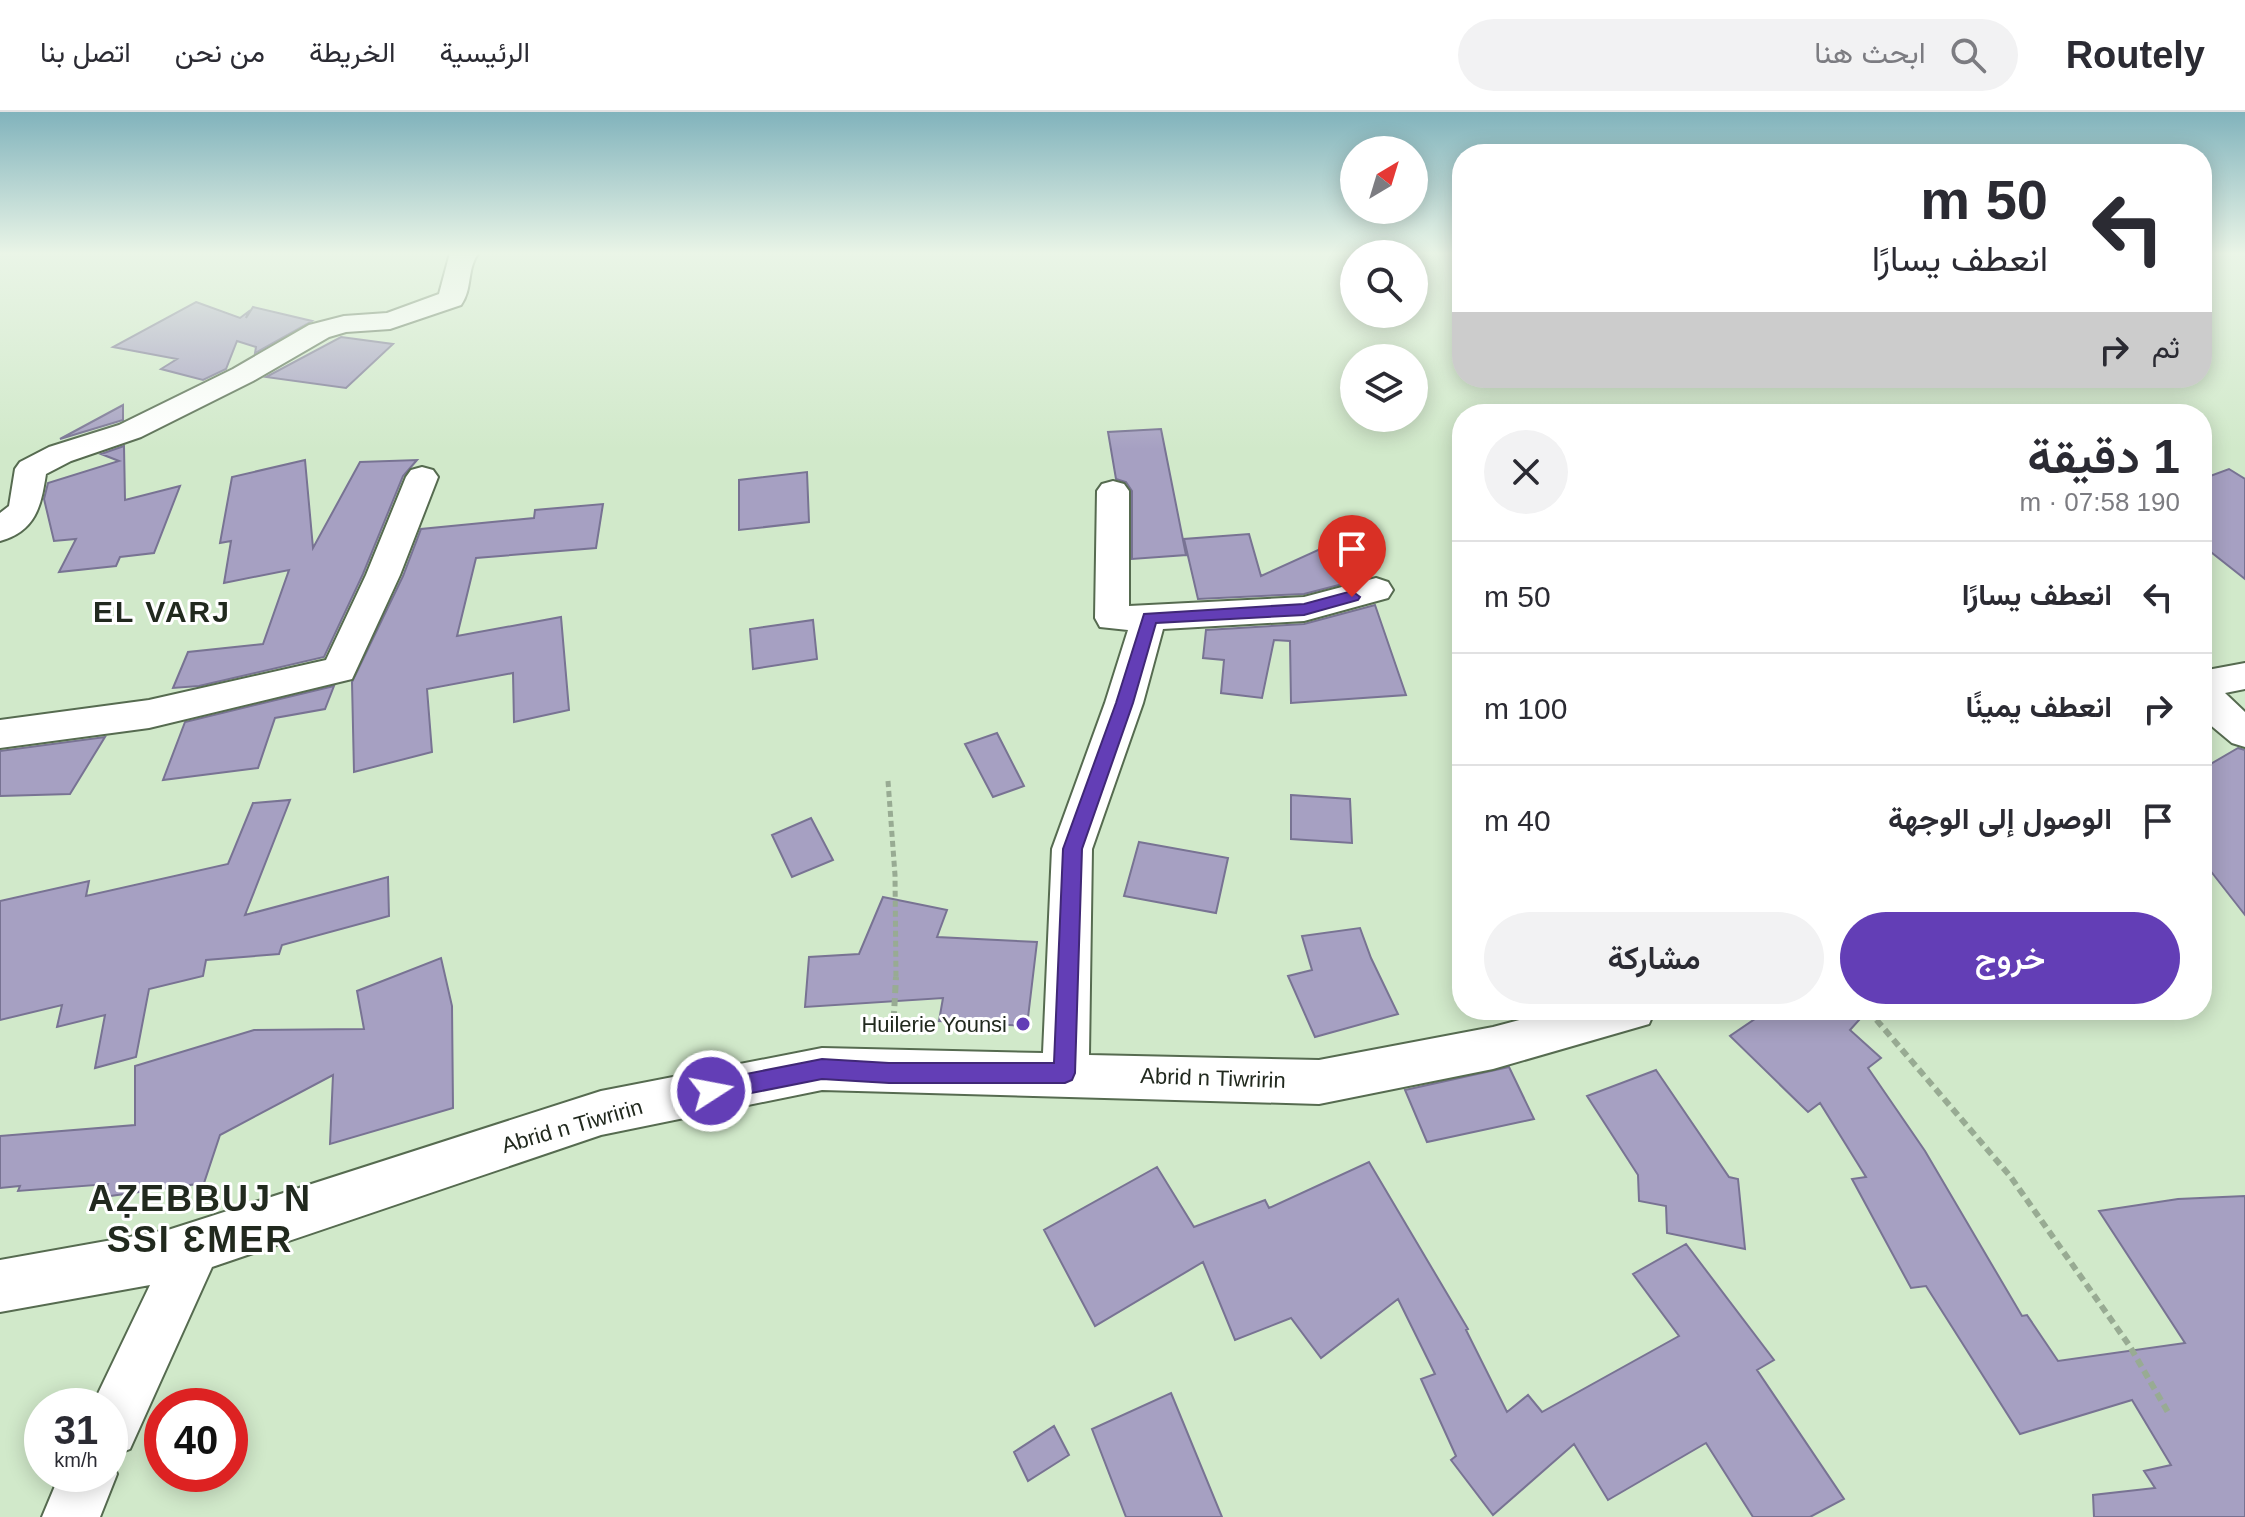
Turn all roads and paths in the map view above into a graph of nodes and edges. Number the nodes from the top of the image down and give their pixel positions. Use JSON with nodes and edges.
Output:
{"nodes":[{"id":1,"x":400,"y":318,"type":"edge"},
{"id":2,"x":422,"y":477,"type":"dead end"},
{"id":3,"x":1113,"y":491,"type":"dead end"},
{"id":4,"x":0,"y":530,"type":"edge"},
{"id":5,"x":1376,"y":590,"type":"dead end"},
{"id":6,"x":1149,"y":618,"type":"junction"},
{"id":7,"x":2245,"y":676,"type":"edge"},
{"id":8,"x":2212,"y":682,"type":"edge"},
{"id":9,"x":2212,"y":704,"type":"edge"},
{"id":10,"x":2245,"y":733,"type":"edge"},
{"id":11,"x":0,"y":734,"type":"edge"},
{"id":12,"x":888,"y":781,"type":"dead end"},
{"id":13,"x":1596,"y":1020,"type":"edge"},
{"id":14,"x":1877,"y":1020,"type":"edge"},
{"id":15,"x":889,"y":1073,"type":"junction"},
{"id":16,"x":1065,"y":1073,"type":"junction"},
{"id":17,"x":195,"y":1247,"type":"junction"},
{"id":18,"x":0,"y":1286,"type":"edge"},
{"id":19,"x":128,"y":1390,"type":"edge"},
{"id":20,"x":2169,"y":1414,"type":"dead end"},
{"id":21,"x":81,"y":1492,"type":"edge"},
{"id":22,"x":71,"y":1517,"type":"edge"}],
"edges":[{"from":1,"to":4,"type":"street"},
{"from":2,"to":11,"type":"street"},
{"from":3,"to":6,"type":"street"},
{"from":5,"to":6,"type":"street"},
{"from":6,"to":16,"type":"street"},
{"from":7,"to":8,"type":"street"},
{"from":9,"to":10,"type":"street"},
{"from":12,"to":15,"type":"path"},
{"from":13,"to":16,"type":"street","name":"Abrid n Tiwririn"},
{"from":14,"to":20,"type":"path"},
{"from":15,"to":16,"type":"street","name":"Abrid n Tiwririn"},
{"from":15,"to":17,"type":"street","name":"Abrid n Tiwririn"},
{"from":17,"to":18,"type":"street","name":"Abrid n Tiwririn"},
{"from":17,"to":19,"type":"street"},
{"from":21,"to":22,"type":"street"}]}
